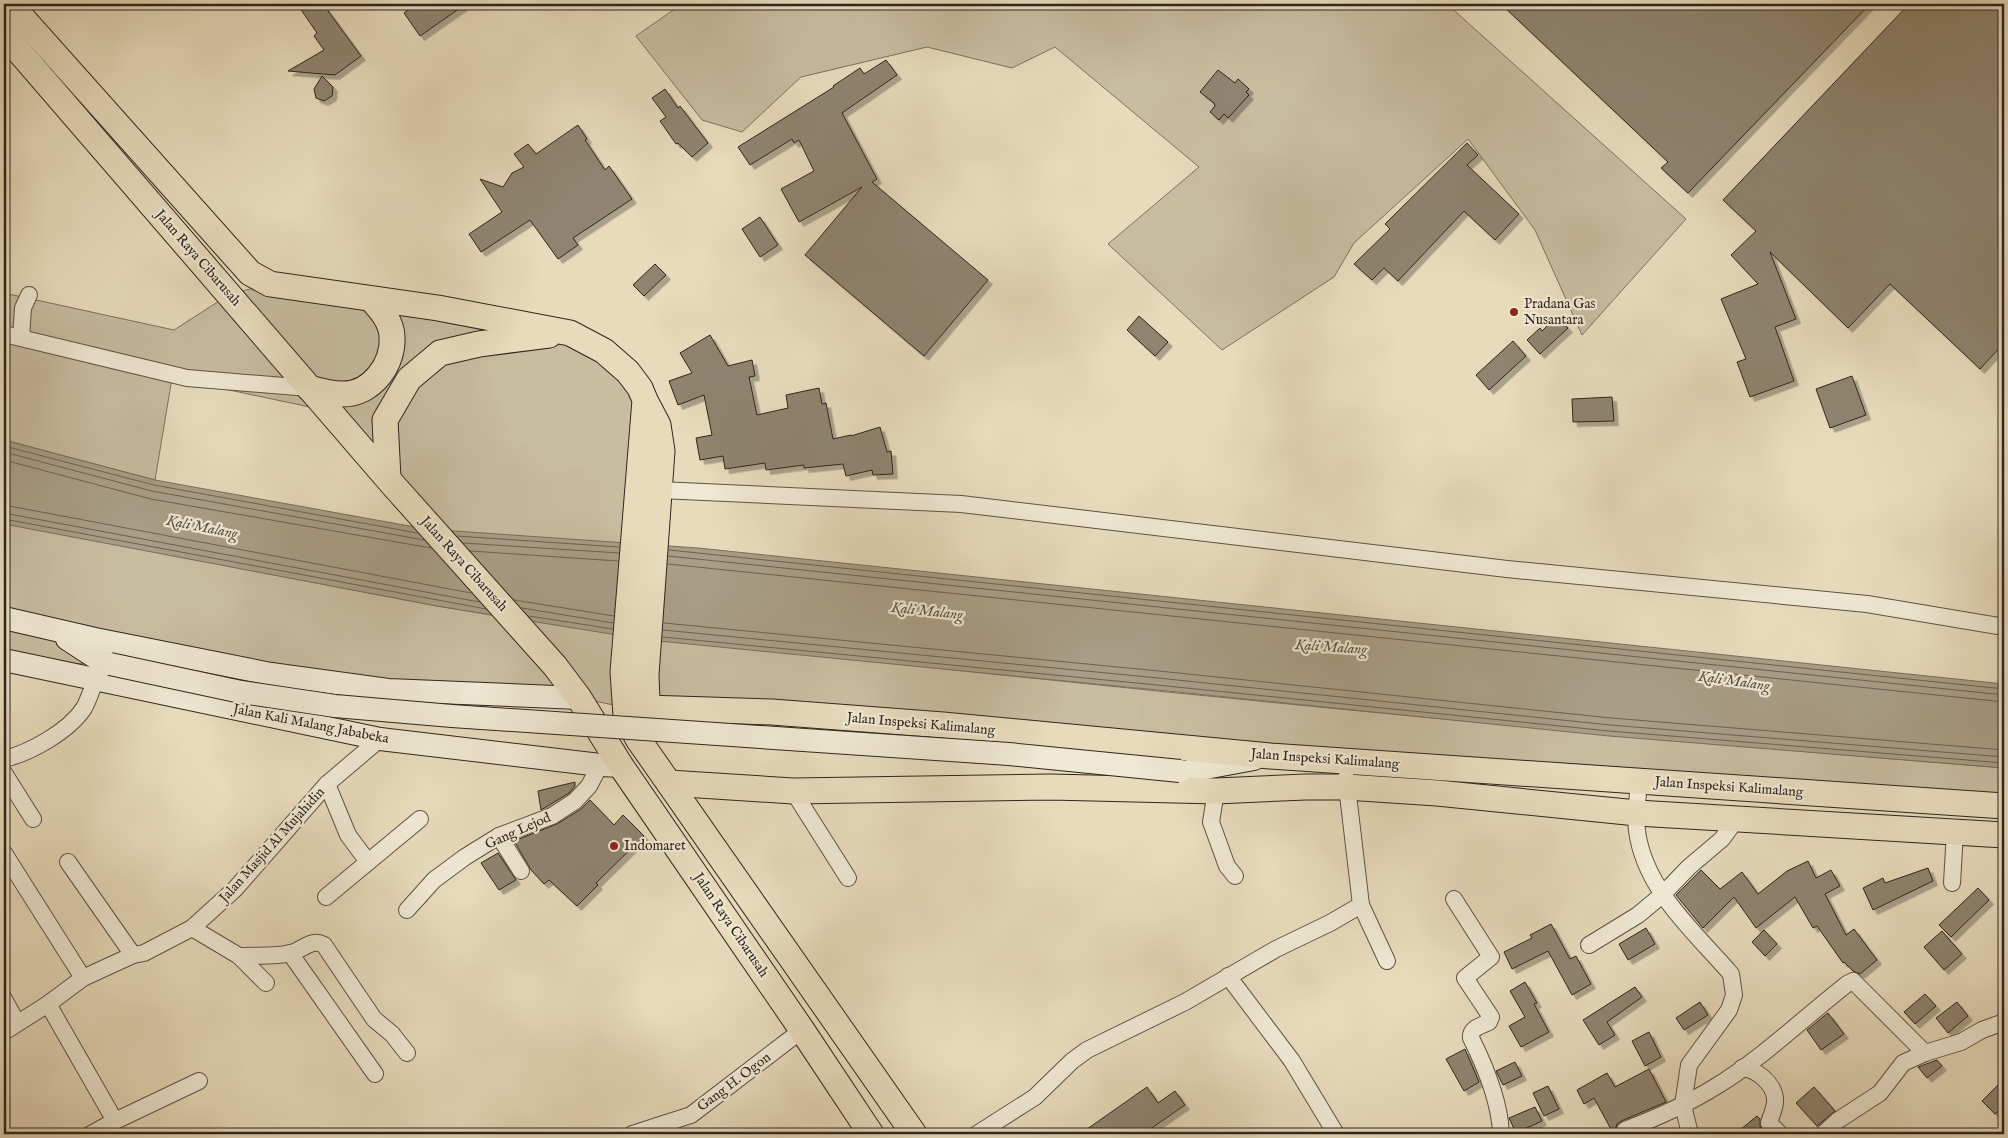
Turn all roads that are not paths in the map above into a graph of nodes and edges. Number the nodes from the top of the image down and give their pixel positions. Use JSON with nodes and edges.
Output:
{"nodes":[{"id":1,"x":10,"y":4,"type":"edge"},
{"id":2,"x":4,"y":34,"type":"edge"},
{"id":3,"x":29,"y":295,"type":"dead end"},
{"id":4,"x":372,"y":300,"type":"junction"},
{"id":5,"x":571,"y":333,"type":"junction"},
{"id":6,"x":4,"y":334,"type":"edge"},
{"id":7,"x":21,"y":338,"type":"junction"},
{"id":8,"x":309,"y":388,"type":"junction"},
{"id":9,"x":645,"y":400,"type":"junction"},
{"id":10,"x":388,"y":478,"type":"junction"},
{"id":11,"x":660,"y":490,"type":"junction"},
{"id":12,"x":4,"y":618,"type":"edge"},
{"id":13,"x":2004,"y":627,"type":"edge"},
{"id":14,"x":50,"y":629,"type":"junction"},
{"id":15,"x":4,"y":660,"type":"edge"},
{"id":16,"x":103,"y":668,"type":"junction"},
{"id":17,"x":634,"y":674,"type":"junction"},
{"id":18,"x":388,"y":690,"type":"junction"},
{"id":19,"x":579,"y":698,"type":"junction"},
{"id":20,"x":646,"y":708,"type":"junction"},
{"id":21,"x":380,"y":739,"type":"junction"},
{"id":22,"x":1270,"y":756,"type":"junction"},
{"id":23,"x":4,"y":759,"type":"edge"},
{"id":24,"x":1347,"y":761,"type":"junction"},
{"id":25,"x":611,"y":766,"type":"junction"},
{"id":26,"x":1184,"y":771,"type":"junction"},
{"id":27,"x":4,"y":773,"type":"edge"},
{"id":28,"x":662,"y":774,"type":"junction"},
{"id":29,"x":1639,"y":781,"type":"junction"},
{"id":30,"x":327,"y":784,"type":"junction"},
{"id":31,"x":1346,"y":787,"type":"junction"},
{"id":32,"x":1258,"y":789,"type":"junction"},
{"id":33,"x":1216,"y":791,"type":"junction"},
{"id":34,"x":793,"y":792,"type":"junction"},
{"id":35,"x":1842,"y":795,"type":"junction"},
{"id":36,"x":2004,"y":806,"type":"edge"},
{"id":37,"x":1637,"y":813,"type":"junction"},
{"id":38,"x":1738,"y":818,"type":"junction"},
{"id":39,"x":33,"y":819,"type":"dead end"},
{"id":40,"x":420,"y":819,"type":"dead end"},
{"id":41,"x":1842,"y":824,"type":"junction"},
{"id":42,"x":1954,"y":831,"type":"junction"},
{"id":43,"x":2004,"y":835,"type":"edge"},
{"id":44,"x":499,"y":836,"type":"junction"},
{"id":45,"x":4,"y":853,"type":"edge"},
{"id":46,"x":68,"y":862,"type":"dead end"},
{"id":47,"x":368,"y":862,"type":"junction"},
{"id":48,"x":520,"y":871,"type":"dead end"},
{"id":49,"x":1235,"y":876,"type":"dead end"},
{"id":50,"x":848,"y":878,"type":"dead end"},
{"id":51,"x":1952,"y":883,"type":"dead end"},
{"id":52,"x":1662,"y":896,"type":"junction"},
{"id":53,"x":326,"y":897,"type":"dead end"},
{"id":54,"x":1454,"y":899,"type":"dead end"},
{"id":55,"x":1361,"y":905,"type":"junction"},
{"id":56,"x":407,"y":910,"type":"dead end"},
{"id":57,"x":192,"y":928,"type":"junction"},
{"id":58,"x":1589,"y":945,"type":"dead end"},
{"id":59,"x":290,"y":953,"type":"junction"},
{"id":60,"x":133,"y":956,"type":"junction"},
{"id":61,"x":239,"y":956,"type":"junction"},
{"id":62,"x":1387,"y":961,"type":"dead end"},
{"id":63,"x":1228,"y":976,"type":"junction"},
{"id":64,"x":83,"y":978,"type":"junction"},
{"id":65,"x":266,"y":983,"type":"dead end"},
{"id":66,"x":4,"y":999,"type":"edge"},
{"id":67,"x":48,"y":1004,"type":"junction"},
{"id":68,"x":2004,"y":1022,"type":"edge"},
{"id":69,"x":11,"y":1028,"type":"edge"},
{"id":70,"x":802,"y":1030,"type":"junction"},
{"id":71,"x":407,"y":1053,"type":"dead end"},
{"id":72,"x":1925,"y":1053,"type":"junction"},
{"id":73,"x":1742,"y":1068,"type":"junction"},
{"id":74,"x":375,"y":1074,"type":"dead end"},
{"id":75,"x":200,"y":1081,"type":"dead end"},
{"id":76,"x":1683,"y":1105,"type":"junction"},
{"id":77,"x":115,"y":1121,"type":"junction"},
{"id":78,"x":1625,"y":1130,"type":"dead end"},
{"id":79,"x":91,"y":1134,"type":"edge"},
{"id":80,"x":632,"y":1134,"type":"edge"},
{"id":81,"x":871,"y":1134,"type":"edge"},
{"id":82,"x":914,"y":1134,"type":"edge"},
{"id":83,"x":977,"y":1134,"type":"edge"},
{"id":84,"x":1336,"y":1134,"type":"edge"},
{"id":85,"x":1501,"y":1134,"type":"edge"},
{"id":86,"x":1690,"y":1134,"type":"edge"},
{"id":87,"x":1780,"y":1134,"type":"edge"},
{"id":88,"x":1822,"y":1134,"type":"edge"}],
"edges":[{"from":1,"to":4,"type":"main road","name":"Jalan Raya Cibarusah"},
{"from":2,"to":8,"type":"main road","name":"Jalan Raya Cibarusah"},
{"from":3,"to":7,"type":"street"},
{"from":4,"to":5,"type":"main road","name":"Jalan Raya Cibarusah"},
{"from":4,"to":8,"type":"main road"},
{"from":5,"to":9,"type":"main road","name":"Jalan Raya Cibarusah"},
{"from":5,"to":10,"type":"main road"},
{"from":6,"to":7,"type":"street"},
{"from":7,"to":8,"type":"street"},
{"from":8,"to":10,"type":"main road","name":"Jalan Raya Cibarusah"},
{"from":9,"to":11,"type":"main road","name":"Jalan Raya Cibarusah"},
{"from":9,"to":17,"type":"main road","name":"Jalan Raya Cibarusah"},
{"from":10,"to":19,"type":"main road","name":"Jalan Raya Cibarusah"},
{"from":11,"to":13,"type":"street"},
{"from":11,"to":17,"type":"main road","name":"Jalan Raya Cibarusah"},
{"from":12,"to":14,"type":"main road"},
{"from":14,"to":16,"type":"main road"},
{"from":14,"to":18,"type":"main road"},
{"from":15,"to":16,"type":"main road","name":"Jalan Kali Malang Jababeka"},
{"from":16,"to":21,"type":"main road","name":"Jalan Kali Malang Jababeka"},
{"from":16,"to":23,"type":"street"},
{"from":16,"to":26,"type":"main road","bridge":true},
{"from":17,"to":20,"type":"main road","name":"Jalan Raya Cibarusah"},
{"from":17,"to":28,"type":"main road","name":"Jalan Raya Cibarusah"},
{"from":18,"to":19,"type":"main road"},
{"from":18,"to":21,"type":"main road"},
{"from":19,"to":25,"type":"main road","name":"Jalan Raya Cibarusah"},
{"from":20,"to":22,"type":"main road","name":"Jalan Inspeksi Kalimalang"},
{"from":20,"to":28,"type":"main road","name":"Jalan Raya Cibarusah"},
{"from":21,"to":25,"type":"main road","name":"Jalan Kali Malang Jababeka"},
{"from":21,"to":30,"type":"street","name":"Jalan Masjid Al Mujahidin"},
{"from":22,"to":24,"type":"main road","name":"Jalan Inspeksi Kalimalang"},
{"from":22,"to":26,"type":"main road"},
{"from":24,"to":29,"type":"main road","name":"Jalan Inspeksi Kalimalang"},
{"from":24,"to":31,"type":"street"},
{"from":25,"to":44,"type":"street","name":"Gang Lejod"},
{"from":25,"to":70,"type":"main road","name":"Jalan Raya Cibarusah"},
{"from":26,"to":32,"type":"main road"},
{"from":27,"to":39,"type":"street"},
{"from":28,"to":34,"type":"main road","name":"Jalan Inspeksi Kalimalang"},
{"from":28,"to":82,"type":"main road","name":"Jalan Raya Cibarusah"},
{"from":29,"to":35,"type":"main road","name":"Jalan Inspeksi Kalimalang"},
{"from":29,"to":37,"type":"street"},
{"from":30,"to":47,"type":"street"},
{"from":30,"to":57,"type":"street","name":"Jalan Masjid Al Mujahidin"},
{"from":31,"to":32,"type":"main road","name":"Jalan Inspeksi Kalimalang"},
{"from":31,"to":37,"type":"main road","name":"Jalan Inspeksi Kalimalang"},
{"from":31,"to":55,"type":"street"},
{"from":32,"to":33,"type":"main road","name":"Jalan Inspeksi Kalimalang"},
{"from":33,"to":34,"type":"main road","name":"Jalan Inspeksi Kalimalang"},
{"from":33,"to":49,"type":"street"},
{"from":34,"to":50,"type":"street"},
{"from":35,"to":36,"type":"main road","name":"Jalan Inspeksi Kalimalang"},
{"from":35,"to":41,"type":"main road"},
{"from":37,"to":38,"type":"main road","name":"Jalan Inspeksi Kalimalang"},
{"from":37,"to":52,"type":"street"},
{"from":38,"to":41,"type":"main road","name":"Jalan Inspeksi Kalimalang"},
{"from":38,"to":52,"type":"street"},
{"from":40,"to":47,"type":"street"},
{"from":41,"to":42,"type":"main road","name":"Jalan Inspeksi Kalimalang"},
{"from":42,"to":43,"type":"main road","name":"Jalan Inspeksi Kalimalang"},
{"from":42,"to":51,"type":"street"},
{"from":44,"to":48,"type":"street"},
{"from":44,"to":56,"type":"street","name":"Gang Lejod"},
{"from":45,"to":64,"type":"street"},
{"from":46,"to":60,"type":"street"},
{"from":47,"to":53,"type":"street"},
{"from":52,"to":58,"type":"street"},
{"from":52,"to":76,"type":"street"},
{"from":54,"to":85,"type":"street"},
{"from":55,"to":62,"type":"street"},
{"from":55,"to":63,"type":"street"},
{"from":57,"to":60,"type":"street","name":"Jalan Masjid Al Mujahidin"},
{"from":57,"to":61,"type":"street"},
{"from":59,"to":61,"type":"street"},
{"from":59,"to":71,"type":"street"},
{"from":59,"to":74,"type":"street"},
{"from":60,"to":64,"type":"street","name":"Jalan Masjid Al Mujahidin"},
{"from":61,"to":65,"type":"street"},
{"from":63,"to":83,"type":"street"},
{"from":63,"to":84,"type":"street"},
{"from":64,"to":67,"type":"street","name":"Jalan Masjid Al Mujahidin"},
{"from":66,"to":69,"type":"street"},
{"from":67,"to":69,"type":"street","name":"Jalan Masjid Al Mujahidin"},
{"from":67,"to":77,"type":"street"},
{"from":68,"to":72,"type":"street"},
{"from":70,"to":80,"type":"street","name":"Gang H. Ogon"},
{"from":70,"to":81,"type":"main road","name":"Jalan Raya Cibarusah"},
{"from":72,"to":73,"type":"street"},
{"from":72,"to":88,"type":"street"},
{"from":73,"to":76,"type":"street"},
{"from":73,"to":87,"type":"street"},
{"from":75,"to":77,"type":"street"},
{"from":76,"to":78,"type":"street"},
{"from":76,"to":86,"type":"street"},
{"from":77,"to":79,"type":"street"}]}
